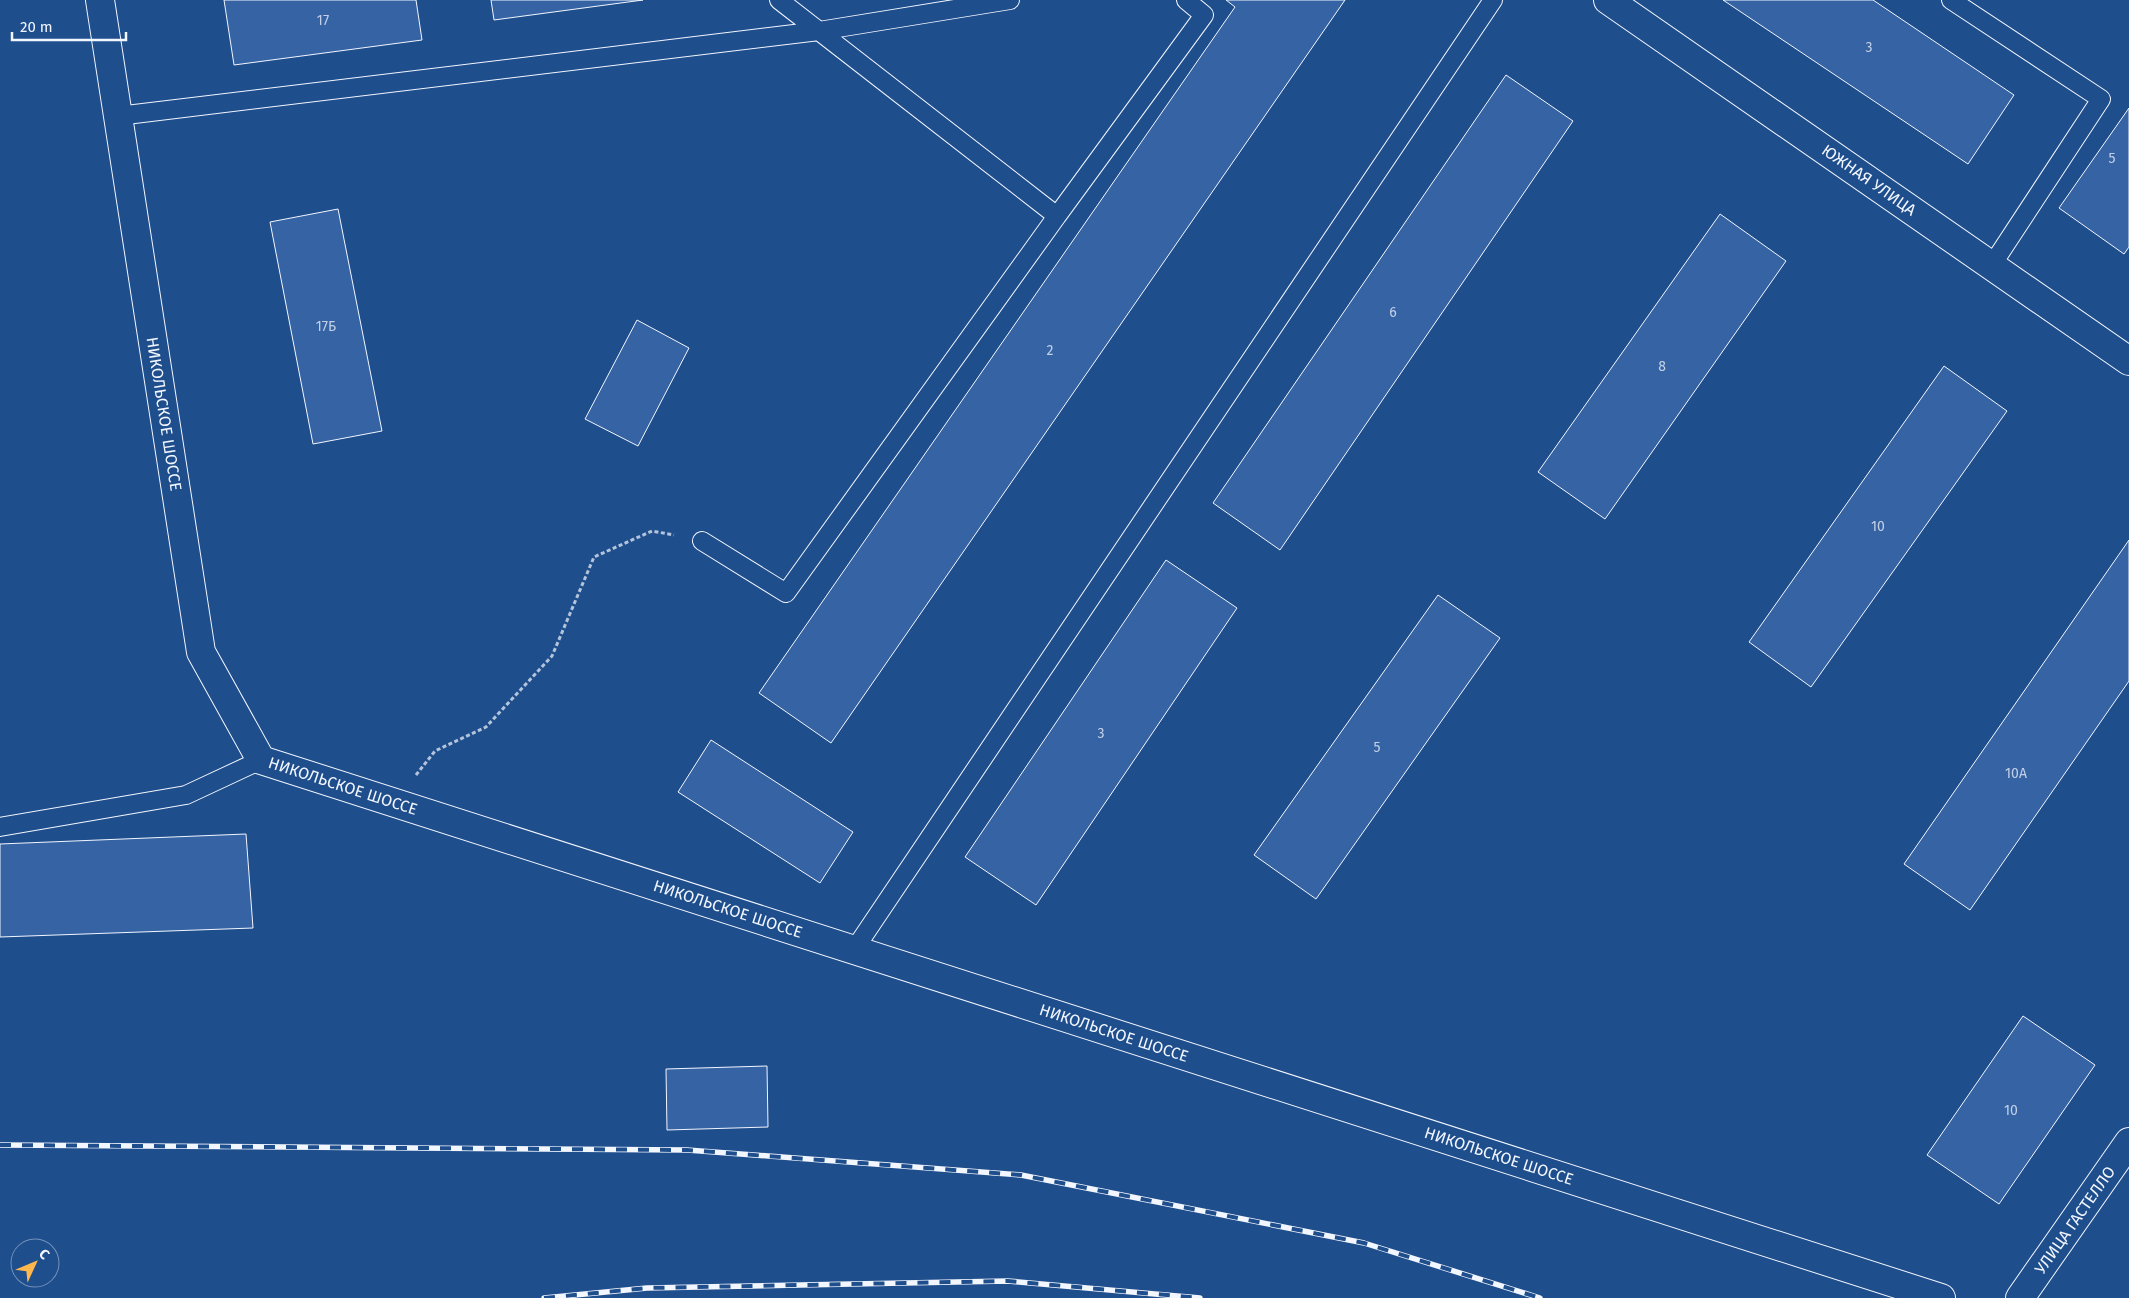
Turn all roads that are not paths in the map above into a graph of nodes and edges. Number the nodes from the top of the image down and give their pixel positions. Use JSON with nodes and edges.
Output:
{"nodes":[{"id":1,"x":100,"y":0,"type":"edge"},
{"id":2,"x":779,"y":0,"type":"edge"},
{"id":3,"x":1010,"y":0,"type":"edge"},
{"id":4,"x":1186,"y":0,"type":"edge"},
{"id":5,"x":1493,"y":0,"type":"edge"},
{"id":6,"x":1608,"y":0,"type":"edge"},
{"id":7,"x":1951,"y":0,"type":"edge"},
{"id":8,"x":818,"y":31,"type":"junction"},
{"id":9,"x":118,"y":116,"type":"junction"},
{"id":10,"x":1057,"y":216,"type":"junction"},
{"id":11,"x":1992,"y":266,"type":"junction"},
{"id":12,"x":2129,"y":361,"type":"edge"},
{"id":13,"x":702,"y":541,"type":"road end"},
{"id":14,"x":261,"y":760,"type":"junction"},
{"id":15,"x":0,"y":827,"type":"edge"},
{"id":16,"x":854,"y":950,"type":"junction"},
{"id":17,"x":2129,"y":1142,"type":"edge"},
{"id":18,"x":1941,"y":1298,"type":"edge"},
{"id":19,"x":2020,"y":1298,"type":"edge"}],
"edges":[{"from":1,"to":9,"type":"street","name":"НИКОЛЬСКОЕ ШОССЕ"},
{"from":2,"to":8,"type":"lane"},
{"from":3,"to":8,"type":"lane"},
{"from":4,"to":10,"type":"lane"},
{"from":5,"to":16,"type":"lane"},
{"from":6,"to":11,"type":"street","name":"ЮЖНАЯ УЛИЦА"},
{"from":7,"to":11,"type":"lane"},
{"from":8,"to":9,"type":"lane"},
{"from":8,"to":10,"type":"lane"},
{"from":9,"to":14,"type":"street","name":"НИКОЛЬСКОЕ ШОССЕ"},
{"from":10,"to":13,"type":"lane"},
{"from":11,"to":12,"type":"street","name":"ЮЖНАЯ УЛИЦА"},
{"from":14,"to":15,"type":"lane"},
{"from":14,"to":16,"type":"street","name":"НИКОЛЬСКОЕ ШОССЕ"},
{"from":16,"to":18,"type":"street","name":"НИКОЛЬСКОЕ ШОССЕ"},
{"from":17,"to":19,"type":"street","name":"УЛИЦА ГАСТЕЛЛО"}]}
